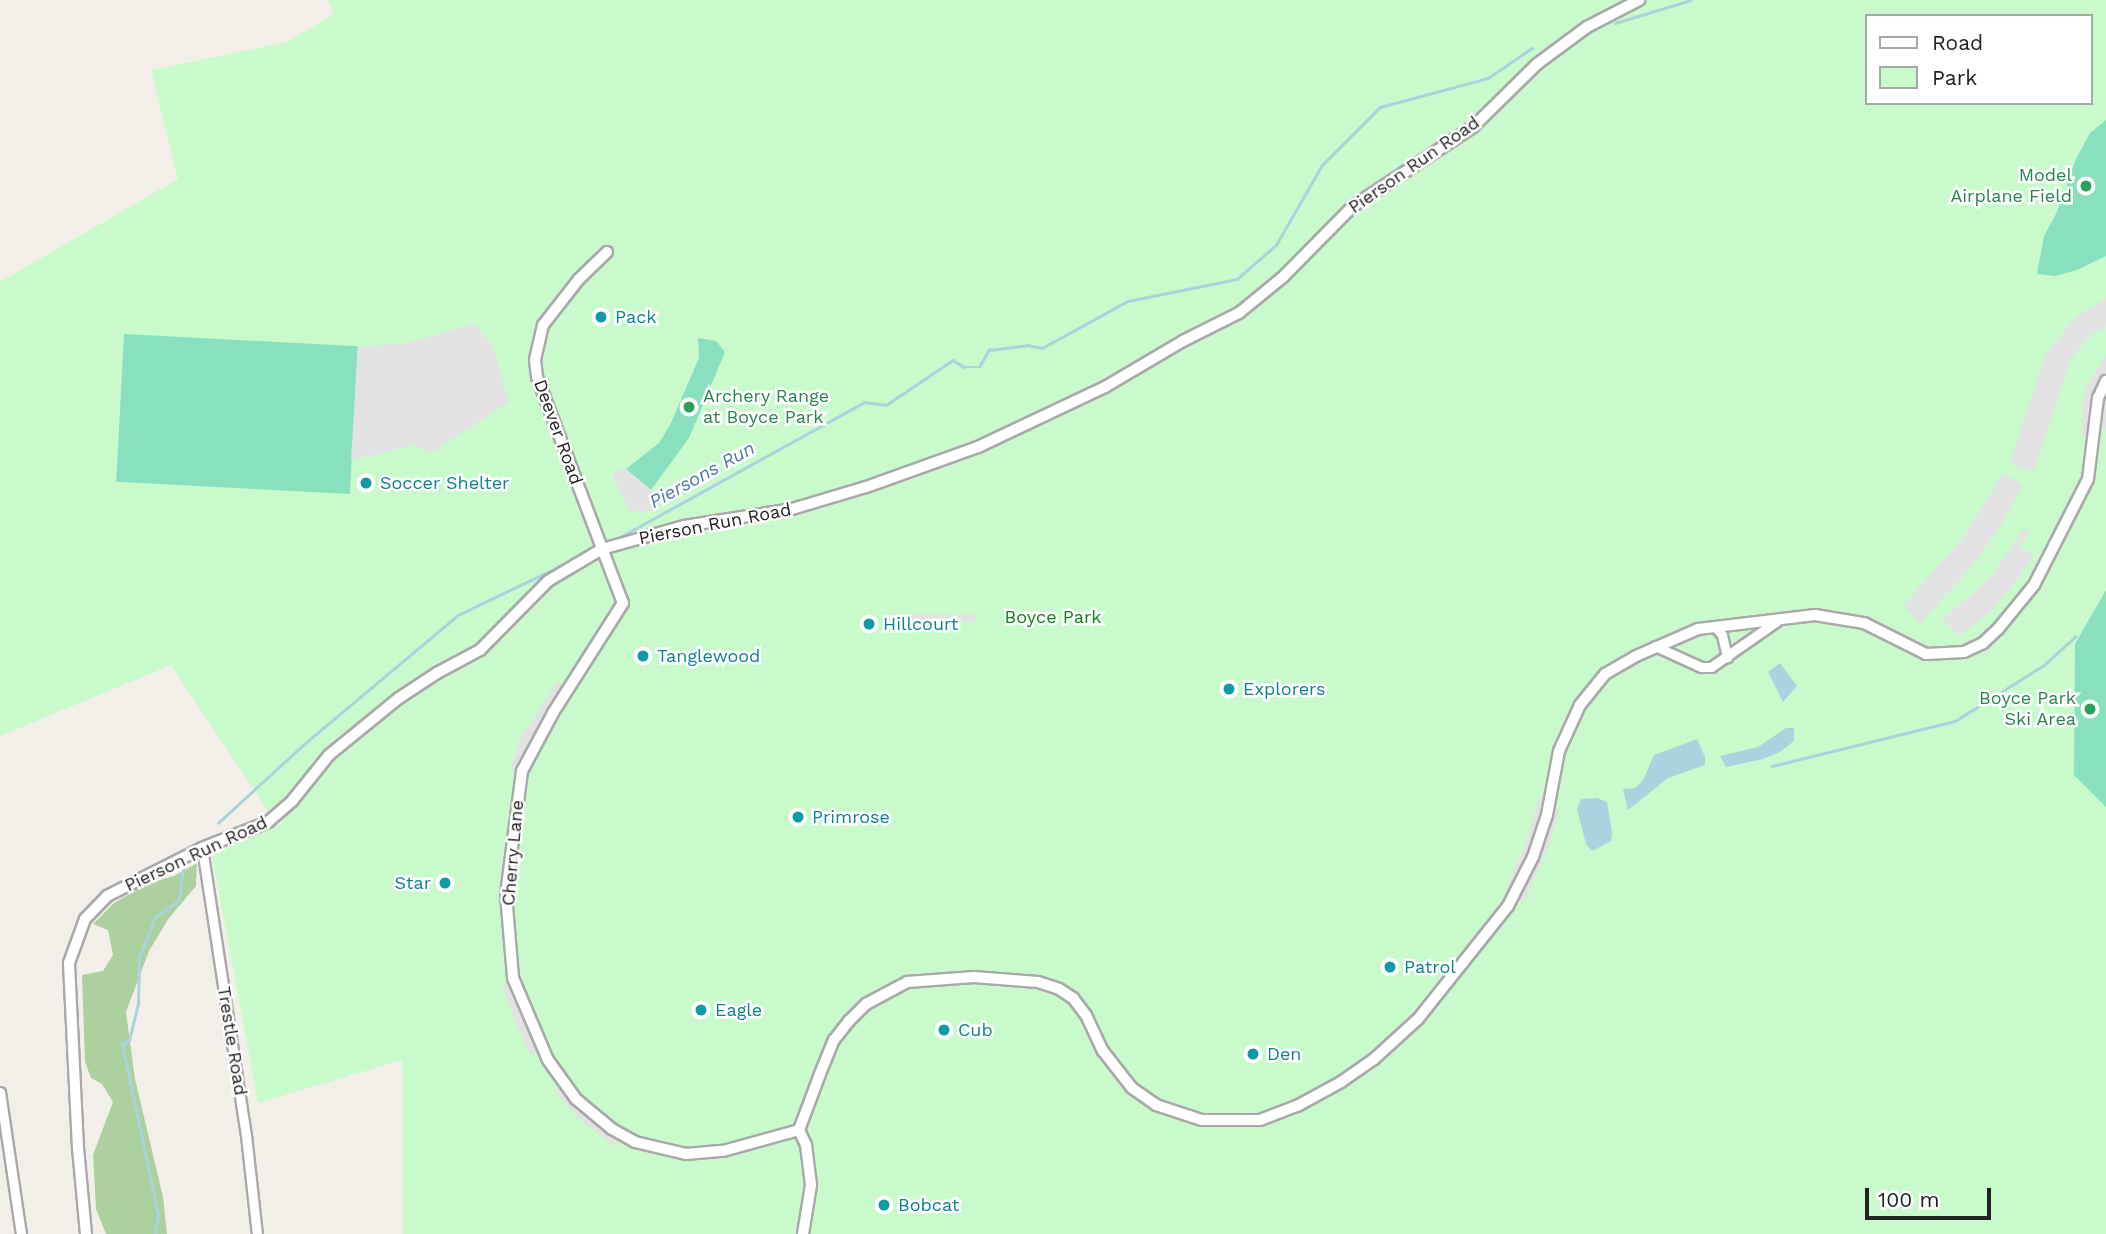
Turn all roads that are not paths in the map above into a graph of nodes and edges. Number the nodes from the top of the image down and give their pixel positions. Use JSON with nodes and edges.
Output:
{"nodes":[{"id":1,"x":1639,"y":0,"type":"edge"},
{"id":2,"x":607,"y":252,"type":"dead end"},
{"id":3,"x":2106,"y":381,"type":"edge"},
{"id":4,"x":602,"y":549,"type":"junction"},
{"id":5,"x":1779,"y":620,"type":"junction"},
{"id":6,"x":1716,"y":628,"type":"junction"},
{"id":7,"x":1655,"y":646,"type":"junction"},
{"id":8,"x":1727,"y":657,"type":"junction"},
{"id":9,"x":202,"y":848,"type":"junction"},
{"id":10,"x":0,"y":1092,"type":"edge"},
{"id":11,"x":799,"y":1130,"type":"junction"},
{"id":12,"x":21,"y":1234,"type":"edge"},
{"id":13,"x":86,"y":1234,"type":"edge"},
{"id":14,"x":257,"y":1234,"type":"edge"},
{"id":15,"x":803,"y":1234,"type":"edge"}],
"edges":[{"from":1,"to":4,"type":"street","name":"Pierson Run Road"},
{"from":2,"to":4,"type":"street","name":"Deever Road"},
{"from":3,"to":5,"type":"street"},
{"from":4,"to":9,"type":"street","name":"Pierson Run Road"},
{"from":4,"to":11,"type":"street","name":"Cherry Lane"},
{"from":5,"to":6,"type":"street"},
{"from":5,"to":8,"type":"street"},
{"from":6,"to":7,"type":"street"},
{"from":6,"to":8,"type":"street"},
{"from":7,"to":8,"type":"street"},
{"from":7,"to":11,"type":"street"},
{"from":9,"to":13,"type":"street","name":"Pierson Run Road"},
{"from":9,"to":14,"type":"street","name":"Trestle Road"},
{"from":10,"to":12,"type":"street"},
{"from":11,"to":15,"type":"street"}]}
